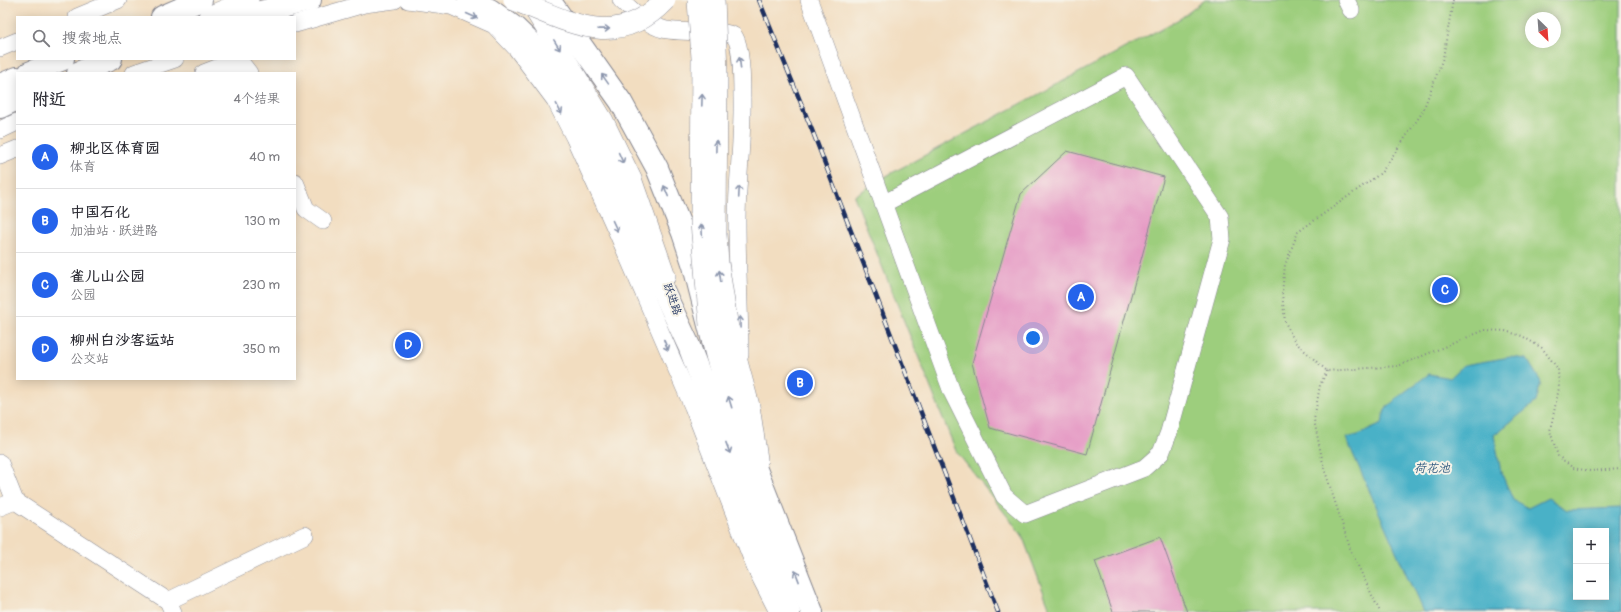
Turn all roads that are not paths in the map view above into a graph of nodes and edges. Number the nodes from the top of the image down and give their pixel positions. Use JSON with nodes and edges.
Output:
{"nodes":[{"id":1,"x":118,"y":0,"type":"edge"},
{"id":2,"x":201,"y":0,"type":"edge"},
{"id":3,"x":248,"y":0,"type":"edge"},
{"id":4,"x":277,"y":0,"type":"edge"},
{"id":5,"x":310,"y":0,"type":"edge"},
{"id":6,"x":395,"y":0,"type":"edge"},
{"id":7,"x":408,"y":0,"type":"edge"},
{"id":8,"x":468,"y":0,"type":"edge"},
{"id":9,"x":514,"y":0,"type":"edge"},
{"id":10,"x":529,"y":0,"type":"edge"},
{"id":11,"x":549,"y":0,"type":"edge"},
{"id":12,"x":621,"y":0,"type":"edge"},
{"id":13,"x":665,"y":0,"type":"edge"},
{"id":14,"x":698,"y":0,"type":"edge"},
{"id":15,"x":714,"y":0,"type":"edge"},
{"id":16,"x":809,"y":0,"type":"edge"},
{"id":17,"x":364,"y":2,"type":"edge"},
{"id":18,"x":79,"y":16,"type":"edge"},
{"id":19,"x":164,"y":16,"type":"edge"},
{"id":20,"x":211,"y":16,"type":"edge"},
{"id":21,"x":242,"y":16,"type":"edge"},
{"id":22,"x":244,"y":16,"type":"edge"},
{"id":23,"x":296,"y":24,"type":"edge"},
{"id":24,"x":16,"y":42,"type":"edge"},
{"id":25,"x":0,"y":48,"type":"edge"},
{"id":26,"x":61,"y":60,"type":"edge"},
{"id":27,"x":109,"y":60,"type":"edge"},
{"id":28,"x":172,"y":60,"type":"edge"},
{"id":29,"x":31,"y":72,"type":"edge"},
{"id":30,"x":80,"y":72,"type":"edge"},
{"id":31,"x":137,"y":72,"type":"edge"},
{"id":32,"x":207,"y":72,"type":"edge"},
{"id":33,"x":248,"y":72,"type":"edge"},
{"id":34,"x":16,"y":78,"type":"edge"},
{"id":35,"x":0,"y":85,"type":"edge"},
{"id":36,"x":16,"y":99,"type":"edge"},
{"id":37,"x":0,"y":107,"type":"edge"},
{"id":38,"x":16,"y":122,"type":"edge"},
{"id":39,"x":0,"y":130,"type":"edge"},
{"id":40,"x":16,"y":149,"type":"edge"},
{"id":41,"x":0,"y":156,"type":"edge"},
{"id":42,"x":296,"y":184,"type":"edge"},
{"id":43,"x":883,"y":204,"type":"junction"},
{"id":44,"x":323,"y":221,"type":"dead end"},
{"id":45,"x":716,"y":329,"type":"junction"},
{"id":46,"x":690,"y":346,"type":"junction"},
{"id":47,"x":740,"y":375,"type":"junction"},
{"id":48,"x":0,"y":463,"type":"edge"},
{"id":49,"x":761,"y":481,"type":"junction"},
{"id":50,"x":8,"y":504,"type":"edge"},
{"id":51,"x":305,"y":536,"type":"dead end"},
{"id":52,"x":170,"y":607,"type":"edge"},
{"id":53,"x":778,"y":612,"type":"edge"},
{"id":54,"x":789,"y":612,"type":"edge"},
{"id":55,"x":812,"y":612,"type":"edge"}],
"edges":[{"from":1,"to":18,"type":"street"},
{"from":2,"to":19,"type":"highway"},
{"from":3,"to":20,"type":"main road"},
{"from":4,"to":21,"type":"main road"},
{"from":5,"to":22,"type":"highway"},
{"from":6,"to":17,"type":"street"},
{"from":7,"to":53,"type":"street","one_way":true},
{"from":8,"to":46,"type":"highway"},
{"from":9,"to":13,"type":"main road","one_way":true,"bridge":true},
{"from":10,"to":46,"type":"main road","name":"跃进路","one_way":true},
{"from":45,"to":11,"type":"highway","one_way":true,"bridge":true},
{"from":47,"to":12,"type":"street","one_way":true},
{"from":45,"to":14,"type":"main road","one_way":true,"bridge":true},
{"from":45,"to":15,"type":"main road","one_way":true,"bridge":true},
{"from":16,"to":43,"type":"street"},
{"from":17,"to":23,"type":"street"},
{"from":24,"to":25,"type":"street"},
{"from":26,"to":29,"type":"highway"},
{"from":27,"to":30,"type":"highway"},
{"from":28,"to":31,"type":"street"},
{"from":32,"to":33,"type":"street"},
{"from":34,"to":35,"type":"highway"},
{"from":36,"to":37,"type":"highway"},
{"from":38,"to":39,"type":"street"},
{"from":40,"to":41,"type":"street"},
{"from":42,"to":44,"type":"street"},
{"from":43,"to":43,"type":"street"},
{"from":45,"to":47,"type":"main road"},
{"from":49,"to":45,"type":"highway","one_way":true},
{"from":46,"to":54,"type":"highway","name":"跃进路","one_way":true},
{"from":47,"to":49,"type":"main road"},
{"from":48,"to":50,"type":"street"},
{"from":55,"to":49,"type":"highway","one_way":true},
{"from":50,"to":52,"type":"street"},
{"from":51,"to":52,"type":"street"}]}
